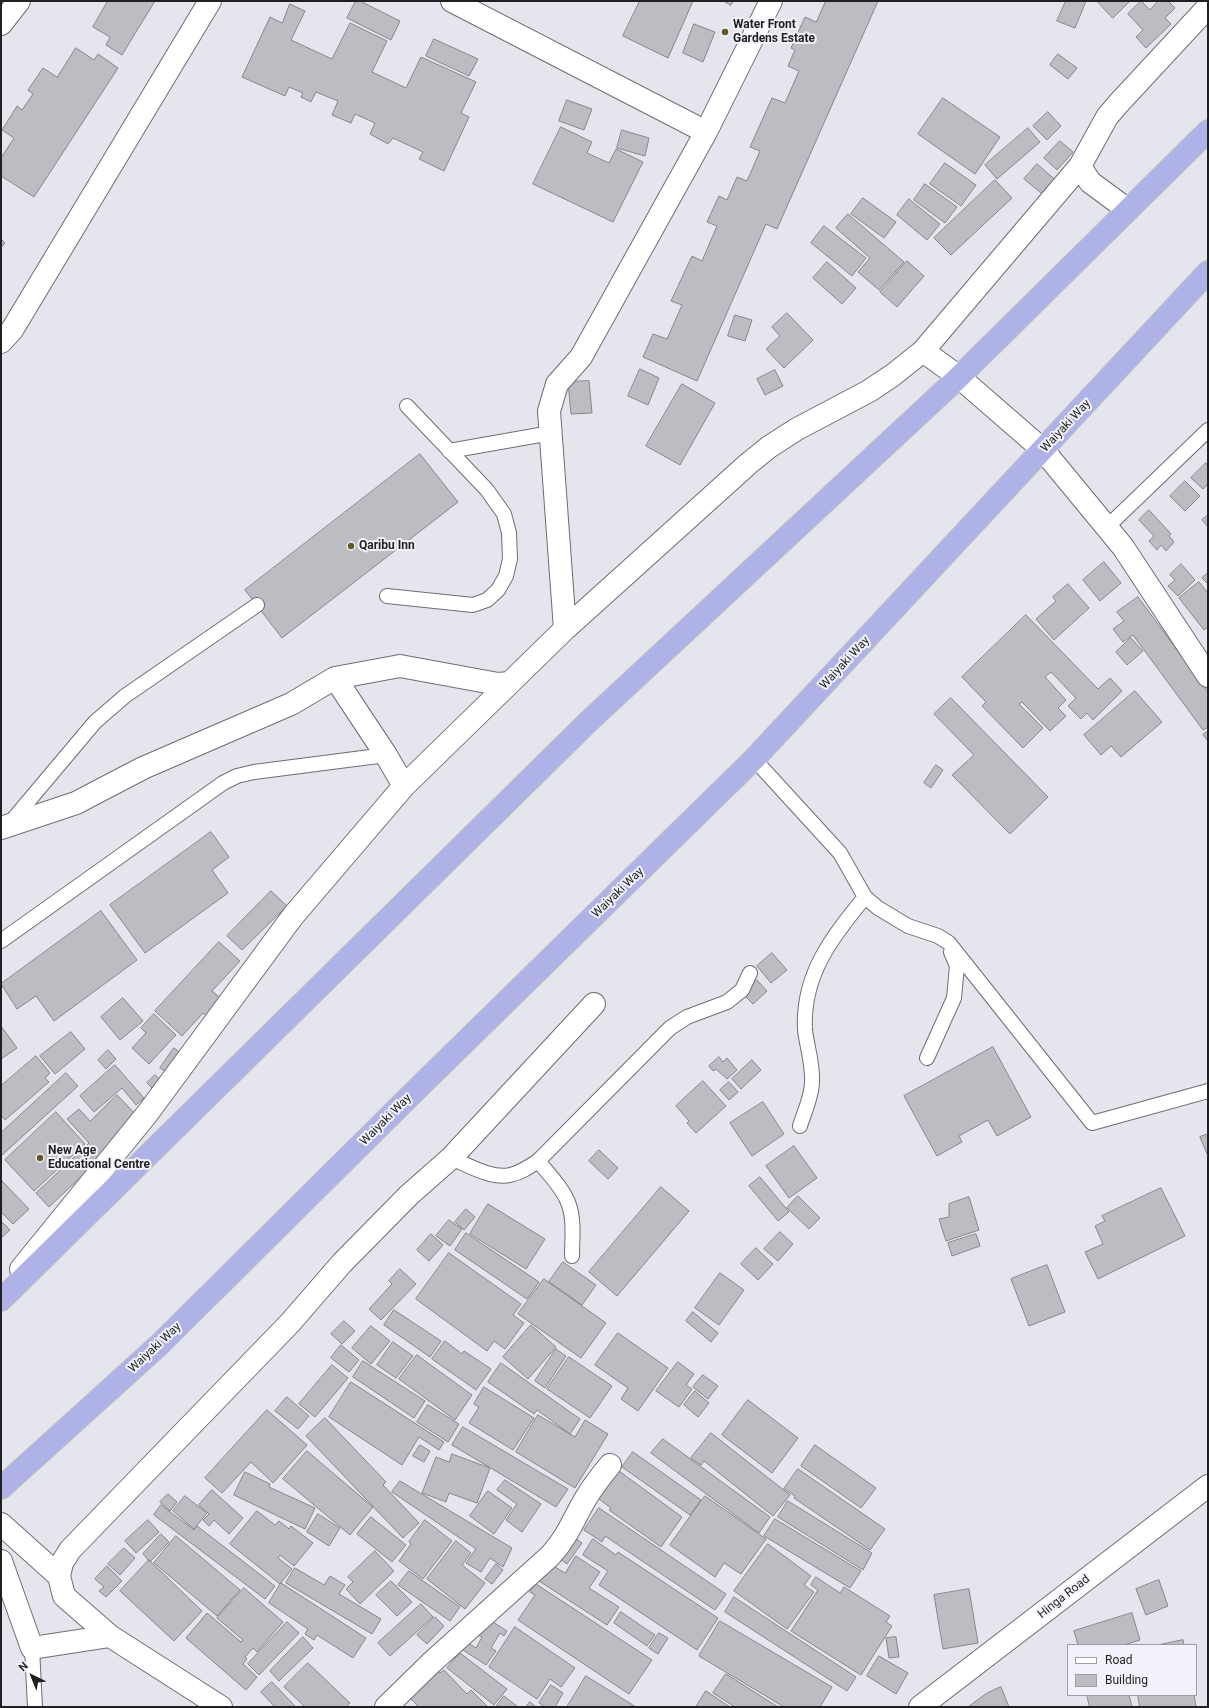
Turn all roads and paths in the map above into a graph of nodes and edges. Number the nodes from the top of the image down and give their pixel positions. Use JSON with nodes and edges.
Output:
{"nodes":[{"id":1,"x":19,"y":1,"type":"edge"},
{"id":2,"x":210,"y":1,"type":"edge"},
{"id":3,"x":452,"y":1,"type":"edge"},
{"id":4,"x":771,"y":1,"type":"edge"},
{"id":5,"x":1208,"y":7,"type":"edge"},
{"id":6,"x":1,"y":24,"type":"edge"},
{"id":7,"x":1208,"y":131,"type":"edge"},
{"id":8,"x":706,"y":132,"type":"junction"},
{"id":9,"x":1080,"y":166,"type":"junction"},
{"id":10,"x":1128,"y":210,"type":"junction"},
{"id":11,"x":1208,"y":272,"type":"edge"},
{"id":12,"x":1,"y":342,"type":"edge"},
{"id":13,"x":923,"y":351,"type":"junction"},
{"id":14,"x":959,"y":377,"type":"junction"},
{"id":15,"x":407,"y":406,"type":"dead end"},
{"id":16,"x":1208,"y":430,"type":"edge"},
{"id":17,"x":551,"y":433,"type":"junction"},
{"id":18,"x":1043,"y":450,"type":"junction"},
{"id":19,"x":449,"y":452,"type":"junction"},
{"id":20,"x":1107,"y":528,"type":"junction"},
{"id":21,"x":386,"y":596,"type":"dead end"},
{"id":22,"x":257,"y":605,"type":"dead end"},
{"id":23,"x":565,"y":629,"type":"junction"},
{"id":24,"x":1208,"y":676,"type":"edge"},
{"id":25,"x":335,"y":678,"type":"junction"},
{"id":26,"x":509,"y":683,"type":"junction"},
{"id":27,"x":386,"y":755,"type":"junction"},
{"id":28,"x":754,"y":759,"type":"junction"},
{"id":29,"x":404,"y":786,"type":"junction"},
{"id":30,"x":5,"y":826,"type":"edge"},
{"id":31,"x":865,"y":897,"type":"junction"},
{"id":32,"x":1,"y":941,"type":"edge"},
{"id":33,"x":946,"y":941,"type":"junction"},
{"id":34,"x":750,"y":973,"type":"dead end"},
{"id":35,"x":594,"y":1004,"type":"dead end"},
{"id":36,"x":927,"y":1058,"type":"dead end"},
{"id":37,"x":1208,"y":1091,"type":"edge"},
{"id":38,"x":800,"y":1126,"type":"dead end"},
{"id":39,"x":451,"y":1158,"type":"junction"},
{"id":40,"x":538,"y":1161,"type":"junction"},
{"id":41,"x":572,"y":1256,"type":"dead end"},
{"id":42,"x":1,"y":1294,"type":"edge"},
{"id":43,"x":1,"y":1300,"type":"edge"},
{"id":44,"x":610,"y":1465,"type":"dead end"},
{"id":45,"x":1208,"y":1486,"type":"edge"},
{"id":46,"x":1,"y":1488,"type":"edge"},
{"id":47,"x":1,"y":1524,"type":"edge"},
{"id":48,"x":1,"y":1561,"type":"edge"},
{"id":49,"x":59,"y":1576,"type":"junction"},
{"id":50,"x":110,"y":1636,"type":"junction"},
{"id":51,"x":32,"y":1648,"type":"junction"},
{"id":52,"x":35,"y":1707,"type":"edge"},
{"id":53,"x":221,"y":1707,"type":"edge"},
{"id":54,"x":386,"y":1707,"type":"edge"},
{"id":55,"x":920,"y":1707,"type":"edge"}],
"edges":[{"from":1,"to":6,"type":"street"},
{"from":2,"to":12,"type":"street"},
{"from":3,"to":8,"type":"street"},
{"from":4,"to":8,"type":"street"},
{"from":5,"to":9,"type":"street"},
{"from":7,"to":10,"type":"highway"},
{"from":8,"to":17,"type":"street"},
{"from":9,"to":10,"type":"street"},
{"from":9,"to":13,"type":"street"},
{"from":10,"to":14,"type":"highway"},
{"from":11,"to":18,"type":"highway","name":"Waiyaki Way"},
{"from":13,"to":14,"type":"street"},
{"from":13,"to":23,"type":"street"},
{"from":14,"to":18,"type":"street"},
{"from":14,"to":43,"type":"highway"},
{"from":15,"to":19,"type":"lane"},
{"from":16,"to":20,"type":"lane"},
{"from":17,"to":19,"type":"lane"},
{"from":17,"to":23,"type":"street"},
{"from":18,"to":20,"type":"street"},
{"from":18,"to":28,"type":"highway","name":"Waiyaki Way"},
{"from":19,"to":21,"type":"lane"},
{"from":20,"to":24,"type":"street"},
{"from":22,"to":30,"type":"lane"},
{"from":23,"to":26,"type":"street"},
{"from":25,"to":26,"type":"street"},
{"from":25,"to":27,"type":"street"},
{"from":25,"to":30,"type":"street"},
{"from":26,"to":29,"type":"street"},
{"from":27,"to":29,"type":"street"},
{"from":27,"to":32,"type":"lane"},
{"from":28,"to":31,"type":"lane"},
{"from":28,"to":46,"type":"highway","name":"Waiyaki Way"},
{"from":29,"to":42,"type":"street"},
{"from":31,"to":33,"type":"lane"},
{"from":31,"to":38,"type":"lane"},
{"from":33,"to":36,"type":"lane"},
{"from":33,"to":37,"type":"lane"},
{"from":34,"to":40,"type":"lane"},
{"from":35,"to":39,"type":"street"},
{"from":39,"to":40,"type":"lane"},
{"from":39,"to":49,"type":"street"},
{"from":40,"to":41,"type":"lane"},
{"from":44,"to":54,"type":"street"},
{"from":45,"to":55,"type":"street","name":"Hinga Road"},
{"from":47,"to":49,"type":"street"},
{"from":48,"to":51,"type":"street"},
{"from":49,"to":50,"type":"street"},
{"from":50,"to":51,"type":"street"},
{"from":50,"to":53,"type":"street"},
{"from":51,"to":52,"type":"lane"}]}
